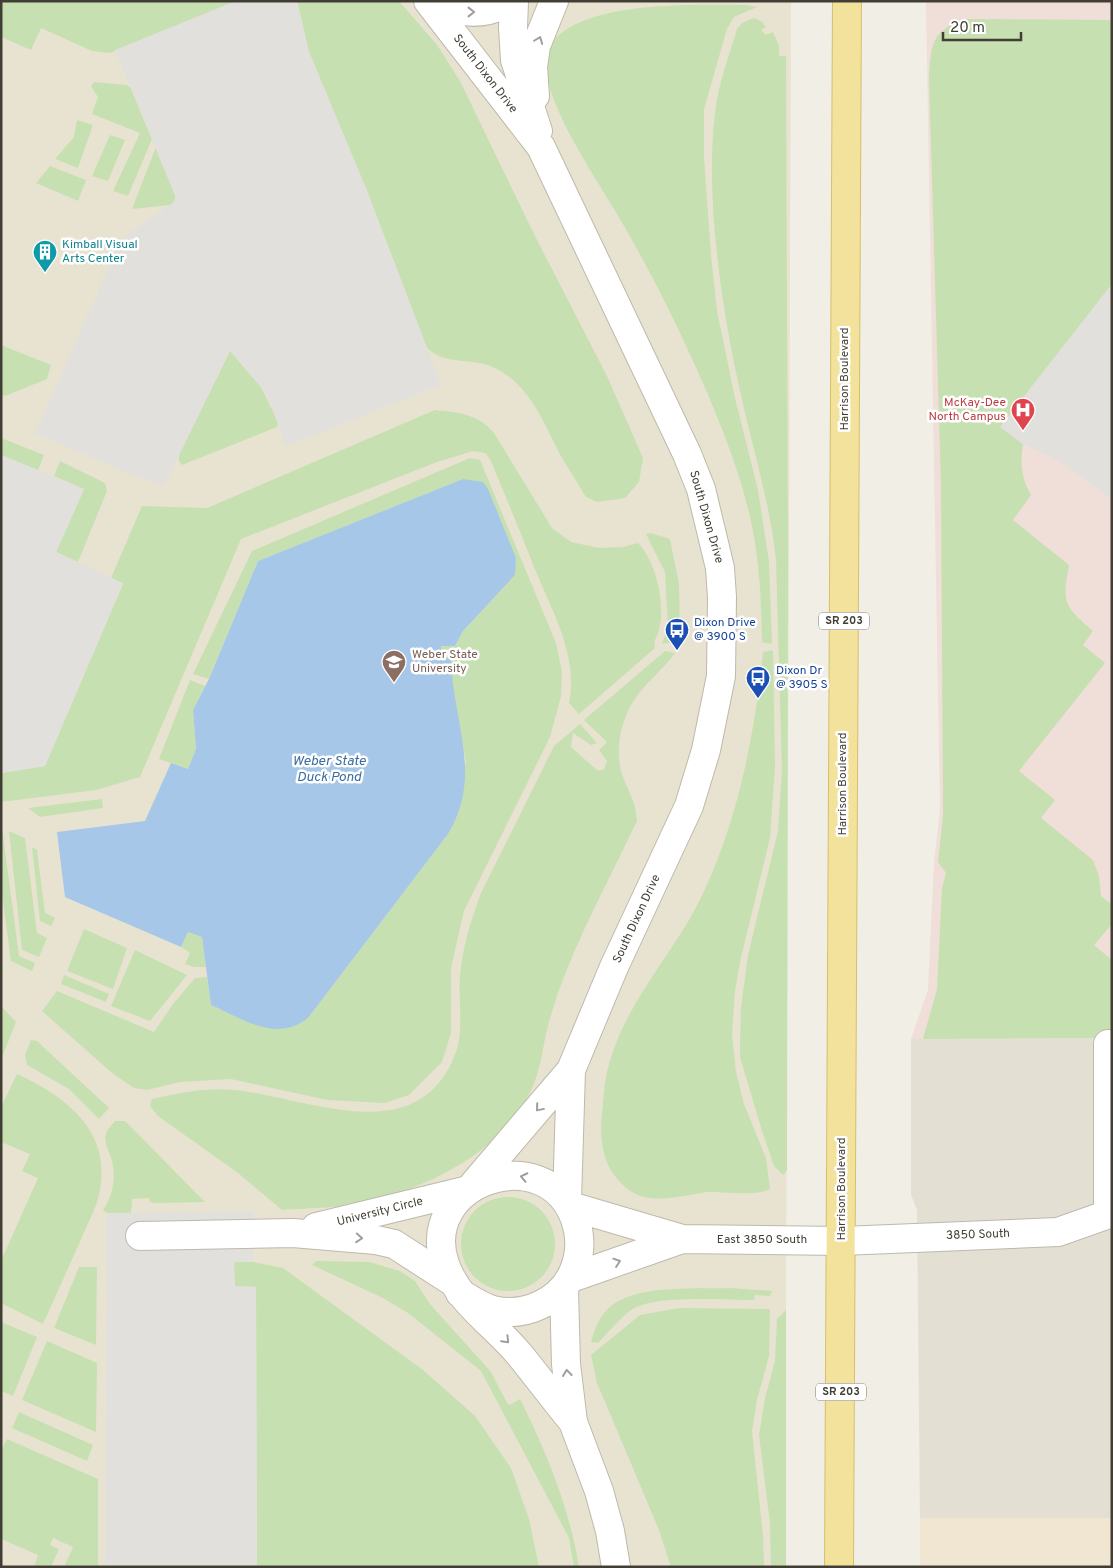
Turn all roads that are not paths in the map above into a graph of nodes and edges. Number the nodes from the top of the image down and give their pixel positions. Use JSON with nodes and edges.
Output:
{"nodes":[{"id":1,"x":428,"y":1,"type":"edge"},
{"id":2,"x":432,"y":1,"type":"edge"},
{"id":3,"x":510,"y":1,"type":"edge"},
{"id":4,"x":514,"y":1,"type":"edge"},
{"id":5,"x":554,"y":1,"type":"edge"},
{"id":6,"x":847,"y":1,"type":"edge"},
{"id":7,"x":539,"y":135,"type":"junction"},
{"id":8,"x":1108,"y":1044,"type":"dead end"},
{"id":9,"x":571,"y":1070,"type":"junction"},
{"id":10,"x":469,"y":1189,"type":"junction"},
{"id":11,"x":568,"y":1203,"type":"junction"},
{"id":12,"x":1110,"y":1214,"type":"edge"},
{"id":13,"x":293,"y":1233,"type":"junction"},
{"id":14,"x":140,"y":1236,"type":"dead end"},
{"id":15,"x":682,"y":1239,"type":"junction"},
{"id":16,"x":842,"y":1240,"type":"junction"},
{"id":17,"x":567,"y":1283,"type":"junction"},
{"id":18,"x":457,"y":1287,"type":"junction"},
{"id":19,"x":573,"y":1422,"type":"junction"},
{"id":20,"x":616,"y":1567,"type":"edge"},
{"id":21,"x":839,"y":1567,"type":"edge"}],
"edges":[{"from":1,"to":7,"type":"street","name":"South Dixon Drive"},
{"from":2,"to":3,"type":"street","one_way":true},
{"from":4,"to":7,"type":"street","name":"South Dixon Drive"},
{"from":7,"to":5,"type":"street","one_way":true},
{"from":6,"to":16,"type":"main road","name":"Harrison Boulevard","number":"SR 203"},
{"from":7,"to":9,"type":"street","name":"South Dixon Drive"},
{"from":8,"to":12,"type":"street"},
{"from":9,"to":10,"type":"street","name":"South Dixon Drive","one_way":true},
{"from":9,"to":11,"type":"street","name":"South Dixon Drive"},
{"from":11,"to":10,"type":"street","one_way":true},
{"from":10,"to":13,"type":"street","name":"University Circle"},
{"from":10,"to":18,"type":"street"},
{"from":11,"to":15,"type":"street","name":"East 3850 South"},
{"from":11,"to":17,"type":"street"},
{"from":12,"to":16,"type":"street","name":"3850 South"},
{"from":13,"to":14,"type":"street","name":"University Circle"},
{"from":13,"to":18,"type":"street","name":"University Circle","one_way":true},
{"from":15,"to":16,"type":"street","name":"East 3850 South"},
{"from":17,"to":15,"type":"street","name":"East 3850 South","one_way":true},
{"from":16,"to":21,"type":"main road","name":"Harrison Boulevard","number":"SR 203"},
{"from":17,"to":18,"type":"street"},
{"from":19,"to":17,"type":"street","one_way":true},
{"from":18,"to":19,"type":"street","one_way":true},
{"from":19,"to":20,"type":"street"}]}
